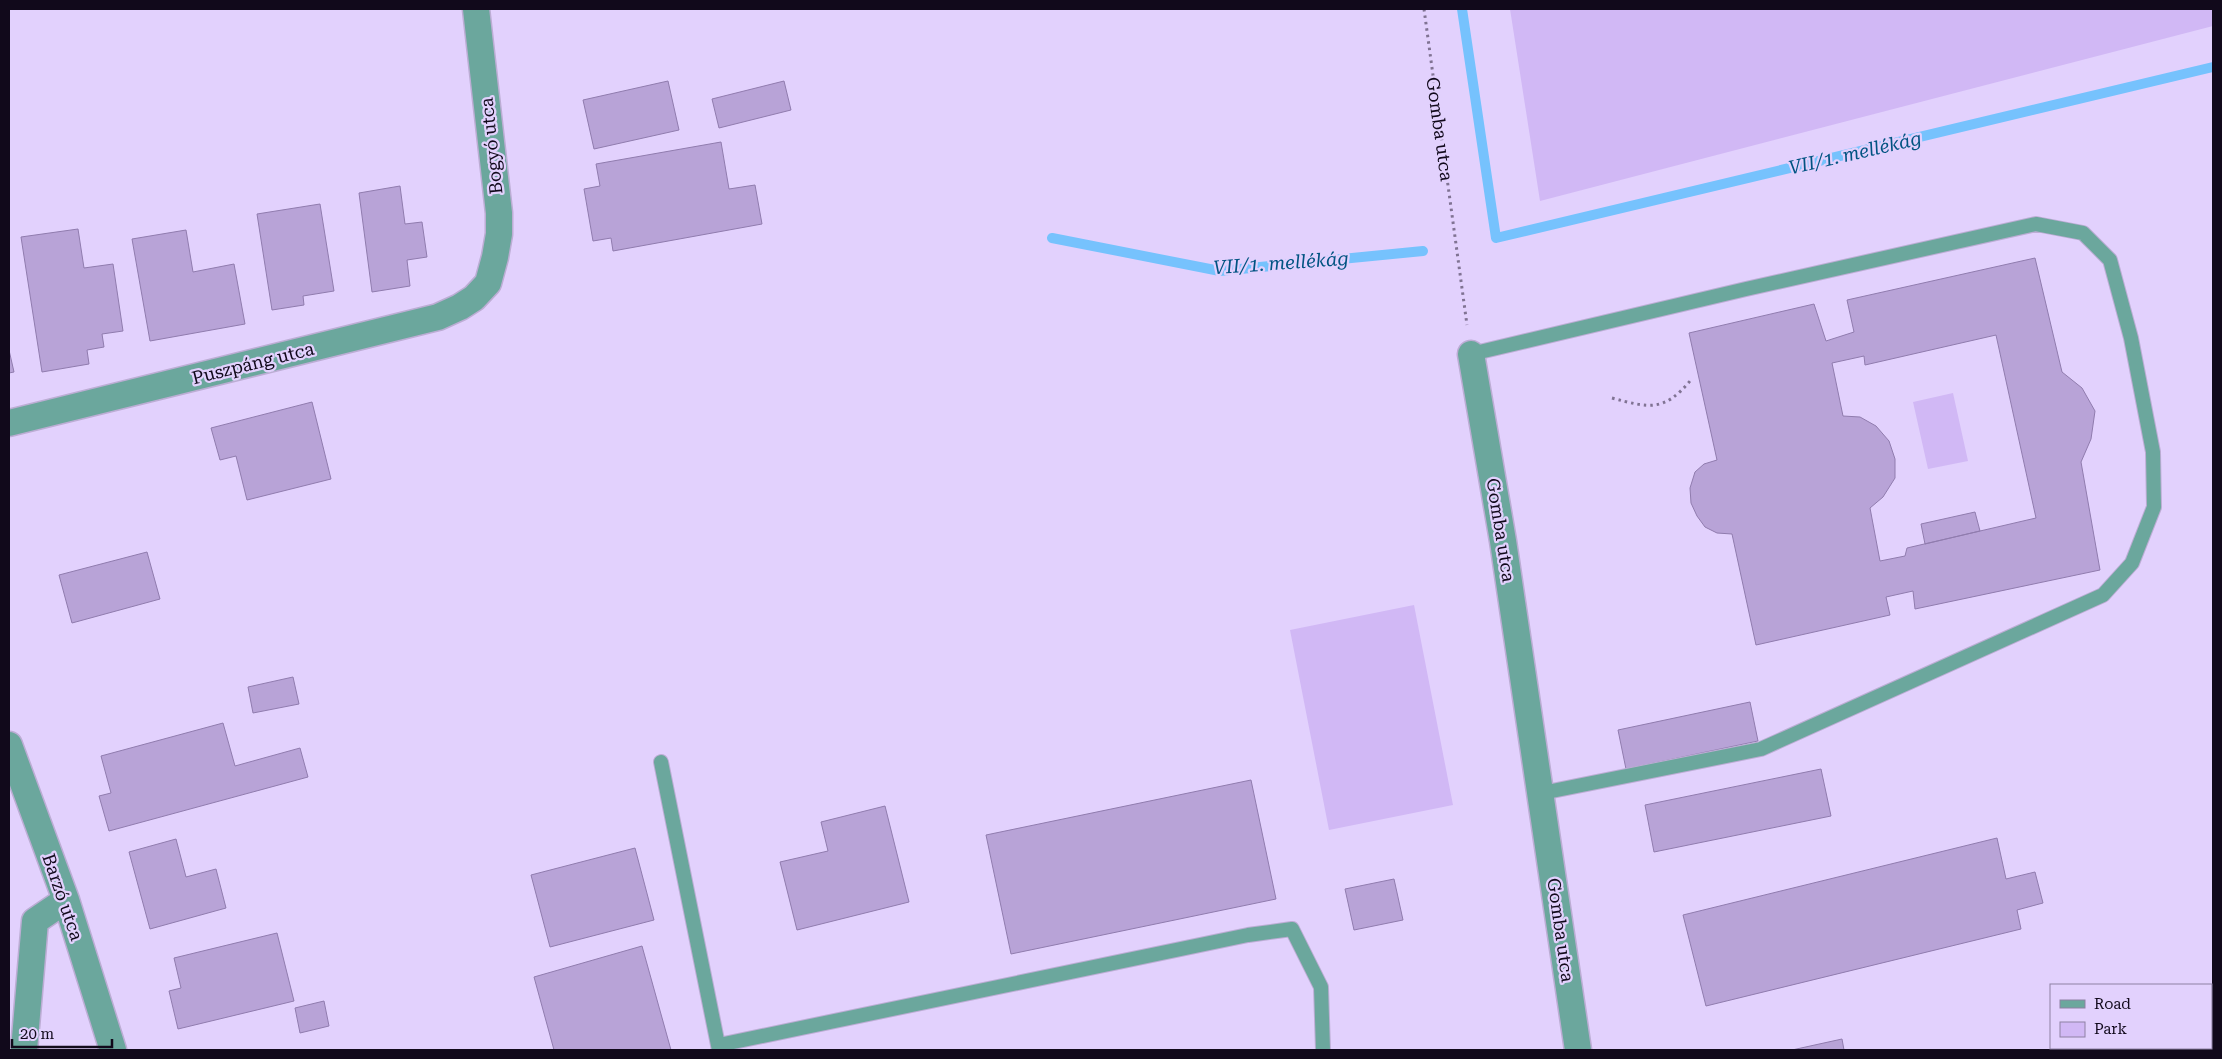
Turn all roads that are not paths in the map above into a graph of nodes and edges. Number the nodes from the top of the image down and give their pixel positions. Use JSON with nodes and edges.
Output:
{"nodes":[{"id":1,"x":476,"y":9,"type":"edge"},
{"id":2,"x":488,"y":283,"type":"joint"},
{"id":3,"x":1471,"y":354,"type":"joint"},
{"id":4,"x":9,"y":423,"type":"edge"},
{"id":5,"x":9,"y":745,"type":"edge"},
{"id":6,"x":661,"y":762,"type":"dead end"},
{"id":7,"x":1542,"y":793,"type":"junction"},
{"id":8,"x":66,"y":900,"type":"junction"},
{"id":9,"x":719,"y":1048,"type":"edge"},
{"id":10,"x":24,"y":1050,"type":"edge"},
{"id":11,"x":113,"y":1050,"type":"edge"},
{"id":12,"x":1323,"y":1050,"type":"edge"},
{"id":13,"x":1578,"y":1050,"type":"edge"}],
"edges":[{"from":1,"to":2,"type":"street","name":"Bogyó utca"},
{"from":2,"to":4,"type":"street","name":"Puszpáng utca"},
{"from":3,"to":7,"type":"street","name":"Gomba utca"},
{"from":3,"to":7,"type":"lane"},
{"from":5,"to":8,"type":"street","name":"Barzó utca"},
{"from":6,"to":9,"type":"lane"},
{"from":7,"to":13,"type":"street","name":"Gomba utca"},
{"from":8,"to":10,"type":"street"},
{"from":8,"to":11,"type":"street","name":"Barzó utca"},
{"from":9,"to":12,"type":"lane"}]}
